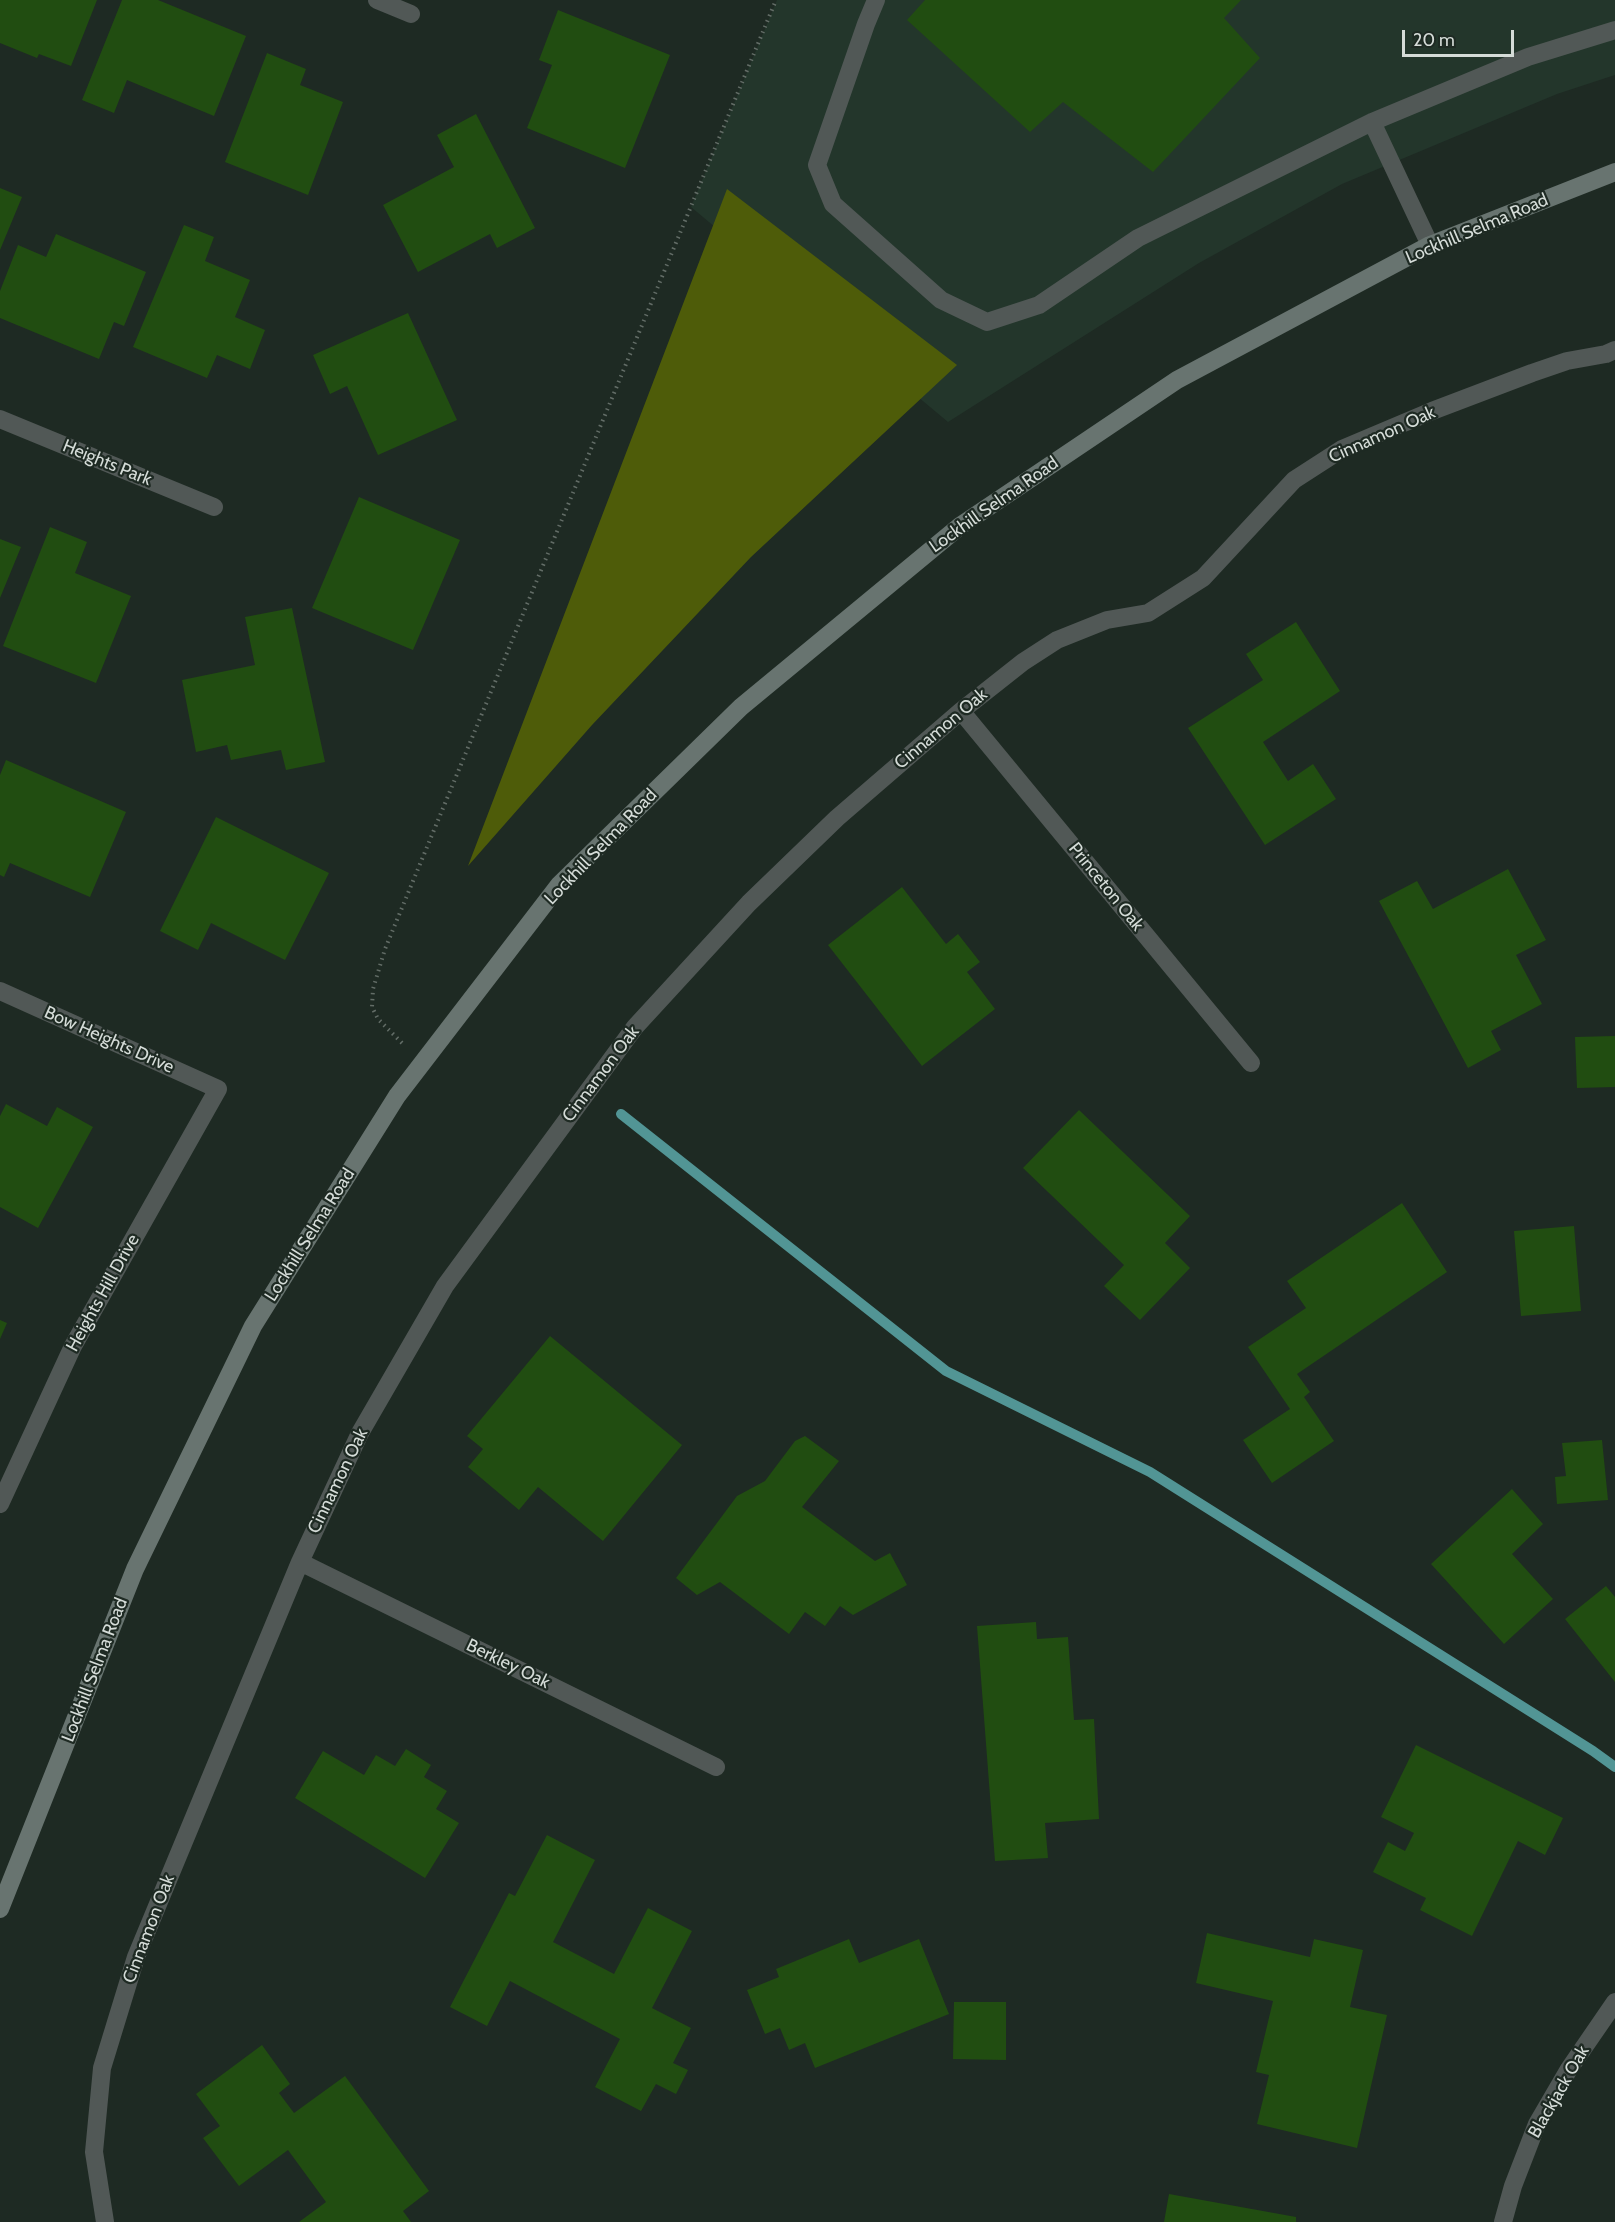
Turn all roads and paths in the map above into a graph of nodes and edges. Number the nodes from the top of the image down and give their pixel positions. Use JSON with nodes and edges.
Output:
{"nodes":[{"id":1,"x":377,"y":0,"type":"edge"},
{"id":2,"x":776,"y":0,"type":"edge"},
{"id":3,"x":876,"y":0,"type":"edge"},
{"id":4,"x":411,"y":14,"type":"dead end"},
{"id":5,"x":1615,"y":30,"type":"edge"},
{"id":6,"x":1372,"y":122,"type":"junction"},
{"id":7,"x":1615,"y":172,"type":"edge"},
{"id":8,"x":1430,"y":245,"type":"junction"},
{"id":9,"x":1615,"y":350,"type":"edge"},
{"id":10,"x":0,"y":419,"type":"edge"},
{"id":11,"x":214,"y":507,"type":"dead end"},
{"id":12,"x":962,"y":711,"type":"junction"},
{"id":13,"x":0,"y":991,"type":"edge"},
{"id":14,"x":424,"y":1061,"type":"junction"},
{"id":15,"x":1251,"y":1063,"type":"dead end"},
{"id":16,"x":218,"y":1089,"type":"joint"},
{"id":17,"x":0,"y":1504,"type":"edge"},
{"id":18,"x":300,"y":1562,"type":"junction"},
{"id":19,"x":716,"y":1767,"type":"dead end"},
{"id":20,"x":0,"y":1909,"type":"edge"},
{"id":21,"x":1615,"y":2002,"type":"edge"},
{"id":22,"x":105,"y":2222,"type":"edge"},
{"id":23,"x":1503,"y":2222,"type":"edge"}],
"edges":[{"from":1,"to":4,"type":"street"},
{"from":2,"to":14,"type":"path"},
{"from":3,"to":6,"type":"street"},
{"from":5,"to":6,"type":"street"},
{"from":6,"to":8,"type":"street"},
{"from":7,"to":8,"type":"main road","name":"Lockhill Selma Road"},
{"from":8,"to":14,"type":"main road","name":"Lockhill Selma Road"},
{"from":9,"to":12,"type":"street","name":"Cinnamon Oak"},
{"from":10,"to":11,"type":"street","name":"Heights Park"},
{"from":12,"to":15,"type":"street","name":"Princeton Oak"},
{"from":12,"to":18,"type":"street","name":"Cinnamon Oak"},
{"from":13,"to":16,"type":"street","name":"Bow Heights Drive"},
{"from":14,"to":20,"type":"main road","name":"Lockhill Selma Road"},
{"from":16,"to":17,"type":"street","name":"Heights Hill Drive"},
{"from":18,"to":19,"type":"street","name":"Berkley Oak"},
{"from":18,"to":22,"type":"street","name":"Cinnamon Oak"},
{"from":21,"to":23,"type":"street","name":"Blackjack Oak"}]}
